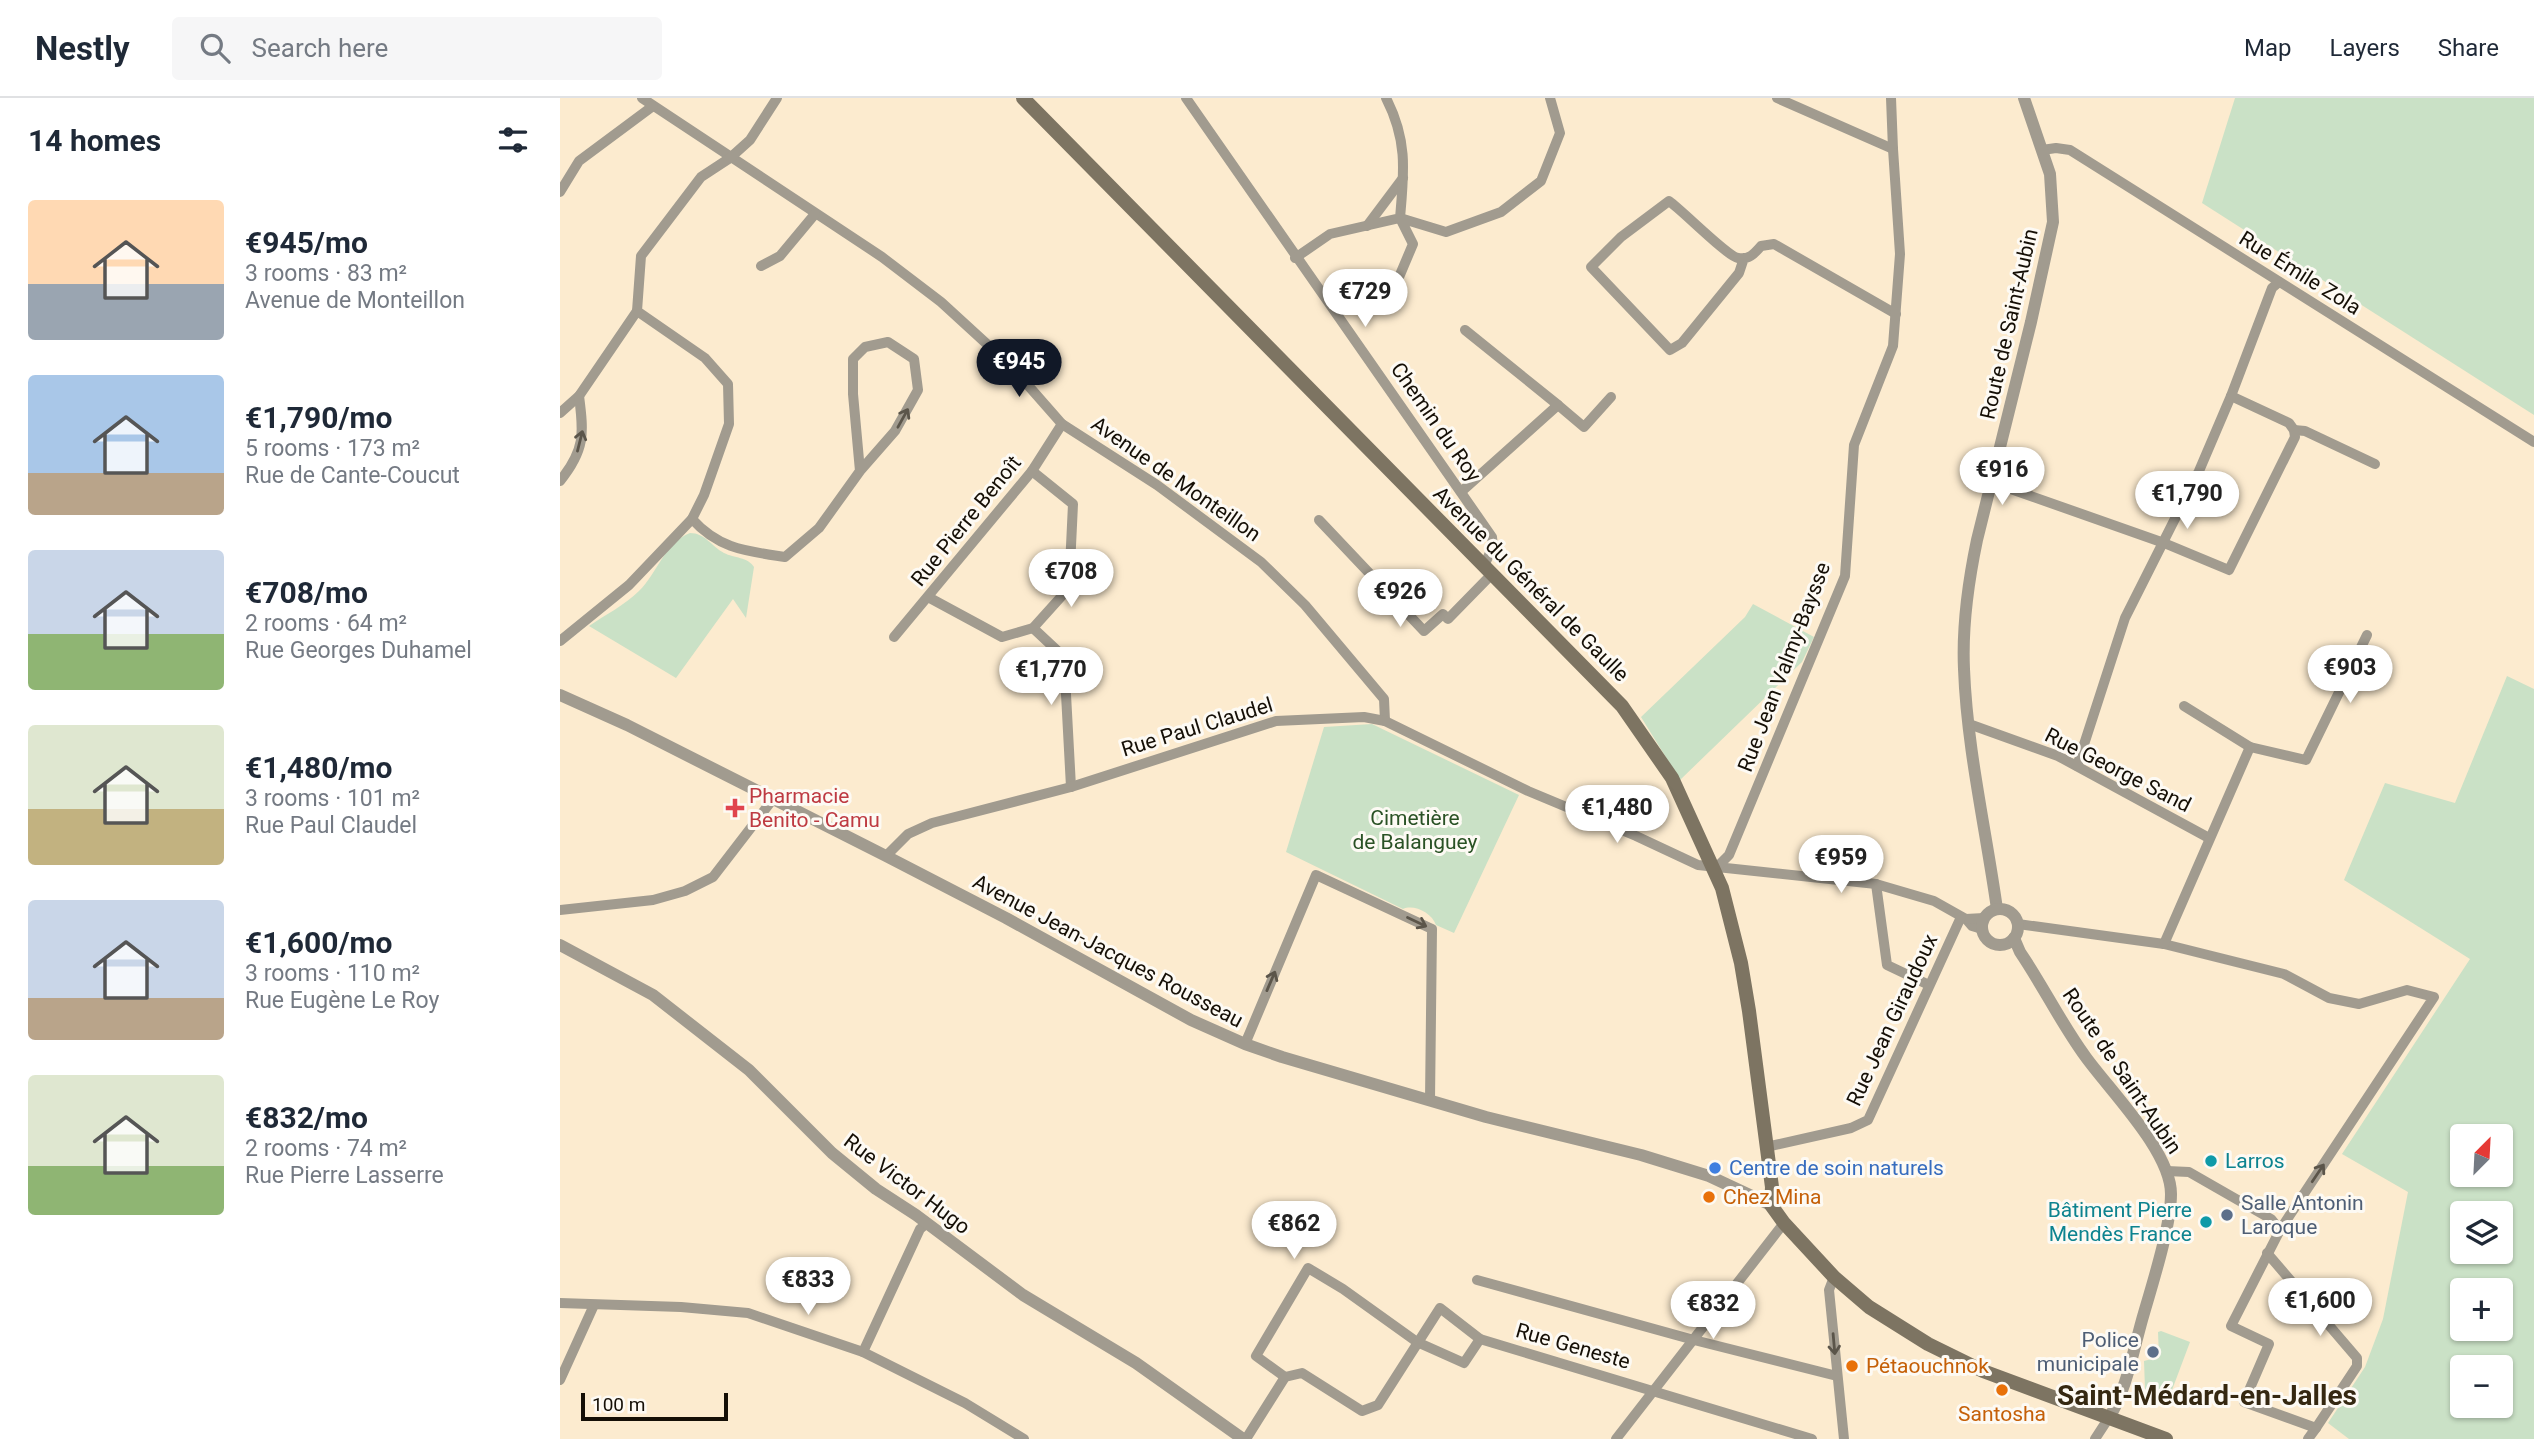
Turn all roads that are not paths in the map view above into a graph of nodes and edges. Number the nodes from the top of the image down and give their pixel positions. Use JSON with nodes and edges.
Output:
{"nodes":[{"id":1,"x":777,"y":98,"type":"edge"},
{"id":2,"x":1023,"y":98,"type":"edge"},
{"id":3,"x":1186,"y":98,"type":"edge"},
{"id":4,"x":1386,"y":98,"type":"edge"},
{"id":5,"x":1550,"y":98,"type":"edge"},
{"id":6,"x":1777,"y":98,"type":"edge"},
{"id":7,"x":1891,"y":98,"type":"edge"},
{"id":8,"x":2024,"y":98,"type":"edge"},
{"id":9,"x":648,"y":101,"type":"edge"},
{"id":10,"x":1892,"y":149,"type":"junction"},
{"id":11,"x":2042,"y":150,"type":"junction"},
{"id":12,"x":730,"y":158,"type":"junction"},
{"id":13,"x":1404,"y":178,"type":"junction"},
{"id":14,"x":560,"y":192,"type":"edge"},
{"id":15,"x":815,"y":214,"type":"junction"},
{"id":16,"x":1400,"y":218,"type":"junction"},
{"id":17,"x":1367,"y":226,"type":"junction"},
{"id":18,"x":1295,"y":258,"type":"junction"},
{"id":19,"x":1744,"y":258,"type":"junction"},
{"id":20,"x":761,"y":265,"type":"dead end"},
{"id":21,"x":2279,"y":282,"type":"junction"},
{"id":22,"x":1394,"y":289,"type":"dead end"},
{"id":23,"x":637,"y":311,"type":"junction"},
{"id":24,"x":1896,"y":314,"type":"junction"},
{"id":25,"x":1465,"y":330,"type":"dead end"},
{"id":26,"x":579,"y":396,"type":"junction"},
{"id":27,"x":2231,"y":396,"type":"junction"},
{"id":28,"x":1611,"y":397,"type":"dead end"},
{"id":29,"x":1558,"y":405,"type":"junction"},
{"id":30,"x":560,"y":413,"type":"edge"},
{"id":31,"x":1062,"y":424,"type":"junction"},
{"id":32,"x":2294,"y":430,"type":"junction"},
{"id":33,"x":2534,"y":442,"type":"edge"},
{"id":34,"x":2375,"y":464,"type":"dead end"},
{"id":35,"x":860,"y":471,"type":"junction"},
{"id":36,"x":1032,"y":471,"type":"junction"},
{"id":37,"x":560,"y":481,"type":"edge"},
{"id":38,"x":1991,"y":481,"type":"junction"},
{"id":39,"x":1462,"y":491,"type":"junction"},
{"id":40,"x":692,"y":519,"type":"junction"},
{"id":41,"x":1319,"y":520,"type":"dead end"},
{"id":42,"x":2164,"y":543,"type":"junction"},
{"id":43,"x":1488,"y":570,"type":"junction"},
{"id":44,"x":928,"y":597,"type":"junction"},
{"id":45,"x":1033,"y":628,"type":"junction"},
{"id":46,"x":2367,"y":635,"type":"dead end"},
{"id":47,"x":894,"y":638,"type":"dead end"},
{"id":48,"x":560,"y":642,"type":"edge"},
{"id":49,"x":560,"y":695,"type":"edge"},
{"id":50,"x":2183,"y":706,"type":"dead end"},
{"id":51,"x":1385,"y":721,"type":"junction"},
{"id":52,"x":1969,"y":724,"type":"junction"},
{"id":53,"x":2250,"y":747,"type":"junction"},
{"id":54,"x":2077,"y":766,"type":"junction"},
{"id":55,"x":1071,"y":787,"type":"junction"},
{"id":56,"x":773,"y":799,"type":"junction"},
{"id":57,"x":2209,"y":838,"type":"junction"},
{"id":58,"x":886,"y":856,"type":"junction"},
{"id":59,"x":1715,"y":869,"type":"junction"},
{"id":60,"x":1877,"y":884,"type":"junction"},
{"id":61,"x":1997,"y":909,"type":"junction"},
{"id":62,"x":560,"y":910,"type":"edge"},
{"id":63,"x":1964,"y":918,"type":"junction"},
{"id":64,"x":1983,"y":924,"type":"junction"},
{"id":65,"x":2018,"y":924,"type":"junction"},
{"id":66,"x":2010,"y":941,"type":"junction"},
{"id":67,"x":2164,"y":944,"type":"junction"},
{"id":68,"x":560,"y":946,"type":"edge"},
{"id":69,"x":1929,"y":985,"type":"junction"},
{"id":70,"x":1245,"y":1044,"type":"junction"},
{"id":71,"x":1430,"y":1100,"type":"junction"},
{"id":72,"x":1766,"y":1147,"type":"junction"},
{"id":73,"x":2167,"y":1171,"type":"junction"},
{"id":74,"x":1771,"y":1205,"type":"junction"},
{"id":75,"x":927,"y":1223,"type":"junction"},
{"id":76,"x":1784,"y":1223,"type":"junction"},
{"id":77,"x":2280,"y":1230,"type":"junction"},
{"id":78,"x":2267,"y":1253,"type":"junction"},
{"id":79,"x":1834,"y":1277,"type":"junction"},
{"id":80,"x":1477,"y":1280,"type":"dead end"},
{"id":81,"x":560,"y":1303,"type":"edge"},
{"id":82,"x":594,"y":1305,"type":"junction"},
{"id":83,"x":1480,"y":1339,"type":"junction"},
{"id":84,"x":1694,"y":1340,"type":"junction"},
{"id":85,"x":1417,"y":1342,"type":"junction"},
{"id":86,"x":863,"y":1352,"type":"junction"},
{"id":87,"x":1837,"y":1376,"type":"junction"},
{"id":88,"x":1285,"y":1377,"type":"junction"},
{"id":89,"x":560,"y":1380,"type":"edge"},
{"id":90,"x":1654,"y":1390,"type":"junction"},
{"id":91,"x":2108,"y":1419,"type":"junction"},
{"id":92,"x":2316,"y":1428,"type":"junction"},
{"id":93,"x":2161,"y":1438,"type":"edge"},
{"id":94,"x":1024,"y":1439,"type":"edge"},
{"id":95,"x":1244,"y":1439,"type":"edge"},
{"id":96,"x":1616,"y":1439,"type":"edge"},
{"id":97,"x":1812,"y":1439,"type":"edge"},
{"id":98,"x":1844,"y":1439,"type":"edge"},
{"id":99,"x":2095,"y":1439,"type":"edge"},
{"id":100,"x":2308,"y":1439,"type":"edge"}],
"edges":[{"from":1,"to":12,"type":"street"},
{"from":2,"to":43,"type":"main road","name":"Avenue du Général de Gaulle"},
{"from":3,"to":18,"type":"street","name":"Chemin du Roy"},
{"from":4,"to":13,"type":"street"},
{"from":5,"to":16,"type":"street"},
{"from":6,"to":10,"type":"street"},
{"from":7,"to":10,"type":"street","name":"Rue Jean Valmy-Baysse"},
{"from":8,"to":11,"type":"street","name":"Route de Saint-Aubin"},
{"from":9,"to":12,"type":"street","name":"Avenue de Monteillon"},
{"from":9,"to":14,"type":"street"},
{"from":10,"to":24,"type":"street","name":"Rue Jean Valmy-Baysse"},
{"from":11,"to":21,"type":"street","name":"Rue Émile Zola"},
{"from":11,"to":38,"type":"street","name":"Route de Saint-Aubin"},
{"from":12,"to":15,"type":"street","name":"Avenue de Monteillon"},
{"from":12,"to":23,"type":"street"},
{"from":13,"to":16,"type":"street"},
{"from":13,"to":17,"type":"street"},
{"from":15,"to":20,"type":"street"},
{"from":15,"to":31,"type":"street","name":"Avenue de Monteillon"},
{"from":16,"to":17,"type":"street"},
{"from":16,"to":22,"type":"street"},
{"from":17,"to":18,"type":"street"},
{"from":18,"to":39,"type":"street","name":"Chemin du Roy"},
{"from":19,"to":19,"type":"street"},
{"from":19,"to":24,"type":"street"},
{"from":21,"to":27,"type":"street"},
{"from":21,"to":33,"type":"street","name":"Rue Émile Zola"},
{"from":23,"to":26,"type":"street"},
{"from":23,"to":40,"type":"street"},
{"from":24,"to":59,"type":"street","name":"Rue Jean Valmy-Baysse"},
{"from":25,"to":29,"type":"street"},
{"from":26,"to":30,"type":"street"},
{"from":37,"to":26,"type":"street","one_way":true},
{"from":27,"to":32,"type":"street"},
{"from":27,"to":42,"type":"street"},
{"from":28,"to":29,"type":"street"},
{"from":29,"to":39,"type":"street"},
{"from":31,"to":36,"type":"street","name":"Rue Pierre Benoît"},
{"from":31,"to":51,"type":"street","name":"Avenue de Monteillon"},
{"from":32,"to":34,"type":"street"},
{"from":32,"to":42,"type":"street"},
{"from":35,"to":35,"type":"street","one_way":true},
{"from":35,"to":40,"type":"street"},
{"from":36,"to":44,"type":"street","name":"Rue Pierre Benoît"},
{"from":36,"to":45,"type":"street"},
{"from":38,"to":42,"type":"street"},
{"from":38,"to":52,"type":"street","name":"Route de Saint-Aubin"},
{"from":39,"to":43,"type":"street","name":"Chemin du Roy"},
{"from":40,"to":48,"type":"street"},
{"from":41,"to":43,"type":"street"},
{"from":42,"to":54,"type":"street"},
{"from":43,"to":59,"type":"main road","name":"Avenue du Général de Gaulle"},
{"from":44,"to":45,"type":"street"},
{"from":44,"to":47,"type":"street","name":"Rue Pierre Benoît"},
{"from":45,"to":55,"type":"street"},
{"from":46,"to":53,"type":"street"},
{"from":49,"to":56,"type":"street","name":"Avenue Jean-Jacques Rousseau"},
{"from":50,"to":53,"type":"street"},
{"from":51,"to":55,"type":"street","name":"Rue Paul Claudel"},
{"from":51,"to":59,"type":"street","name":"Rue Paul Claudel"},
{"from":52,"to":54,"type":"street","name":"Rue George Sand"},
{"from":52,"to":61,"type":"street","name":"Route de Saint-Aubin"},
{"from":53,"to":57,"type":"street"},
{"from":54,"to":57,"type":"street","name":"Rue George Sand"},
{"from":55,"to":58,"type":"street","name":"Rue Paul Claudel"},
{"from":56,"to":58,"type":"street","name":"Avenue Jean-Jacques Rousseau"},
{"from":56,"to":62,"type":"street"},
{"from":57,"to":67,"type":"street"},
{"from":58,"to":70,"type":"street","name":"Avenue Jean-Jacques Rousseau"},
{"from":59,"to":60,"type":"street","name":"Rue Paul Claudel"},
{"from":59,"to":72,"type":"main road","name":"Avenue du Général de Gaulle"},
{"from":60,"to":63,"type":"street","name":"Rue Paul Claudel"},
{"from":60,"to":69,"type":"street"},
{"from":61,"to":64,"type":"street"},
{"from":61,"to":65,"type":"street"},
{"from":63,"to":64,"type":"street"},
{"from":63,"to":69,"type":"street","name":"Rue Jean Giraudoux"},
{"from":64,"to":66,"type":"street"},
{"from":65,"to":66,"type":"street"},
{"from":65,"to":67,"type":"street"},
{"from":66,"to":73,"type":"street","name":"Route de Saint-Aubin"},
{"from":77,"to":67,"type":"street","one_way":true},
{"from":68,"to":75,"type":"street","name":"Rue Victor Hugo"},
{"from":69,"to":72,"type":"street","name":"Rue Jean Giraudoux"},
{"from":70,"to":71,"type":"street","name":"Avenue Jean-Jacques Rousseau"},
{"from":70,"to":71,"type":"street","one_way":true},
{"from":71,"to":74,"type":"street","name":"Avenue Jean-Jacques Rousseau"},
{"from":72,"to":74,"type":"main road","name":"Avenue du Général de Gaulle"},
{"from":73,"to":77,"type":"street"},
{"from":73,"to":91,"type":"street","name":"Route de Saint-Aubin"},
{"from":74,"to":76,"type":"main road"},
{"from":75,"to":86,"type":"street"},
{"from":75,"to":95,"type":"street","name":"Rue Victor Hugo"},
{"from":76,"to":79,"type":"main road"},
{"from":76,"to":84,"type":"street"},
{"from":77,"to":78,"type":"street"},
{"from":78,"to":92,"type":"street"},
{"from":78,"to":92,"type":"street"},
{"from":79,"to":87,"type":"street","one_way":true},
{"from":79,"to":91,"type":"main road"},
{"from":80,"to":84,"type":"street"},
{"from":81,"to":82,"type":"street"},
{"from":82,"to":86,"type":"street"},
{"from":82,"to":89,"type":"street"},
{"from":83,"to":85,"type":"street"},
{"from":83,"to":85,"type":"street"},
{"from":83,"to":90,"type":"street","name":"Rue Geneste"},
{"from":84,"to":87,"type":"street"},
{"from":84,"to":90,"type":"street"},
{"from":85,"to":88,"type":"street"},
{"from":85,"to":88,"type":"street"},
{"from":86,"to":94,"type":"street"},
{"from":87,"to":98,"type":"street"},
{"from":88,"to":95,"type":"street"},
{"from":90,"to":96,"type":"street"},
{"from":90,"to":97,"type":"street","name":"Rue Geneste"},
{"from":91,"to":93,"type":"main road"},
{"from":91,"to":99,"type":"street"},
{"from":92,"to":100,"type":"street"}]}
